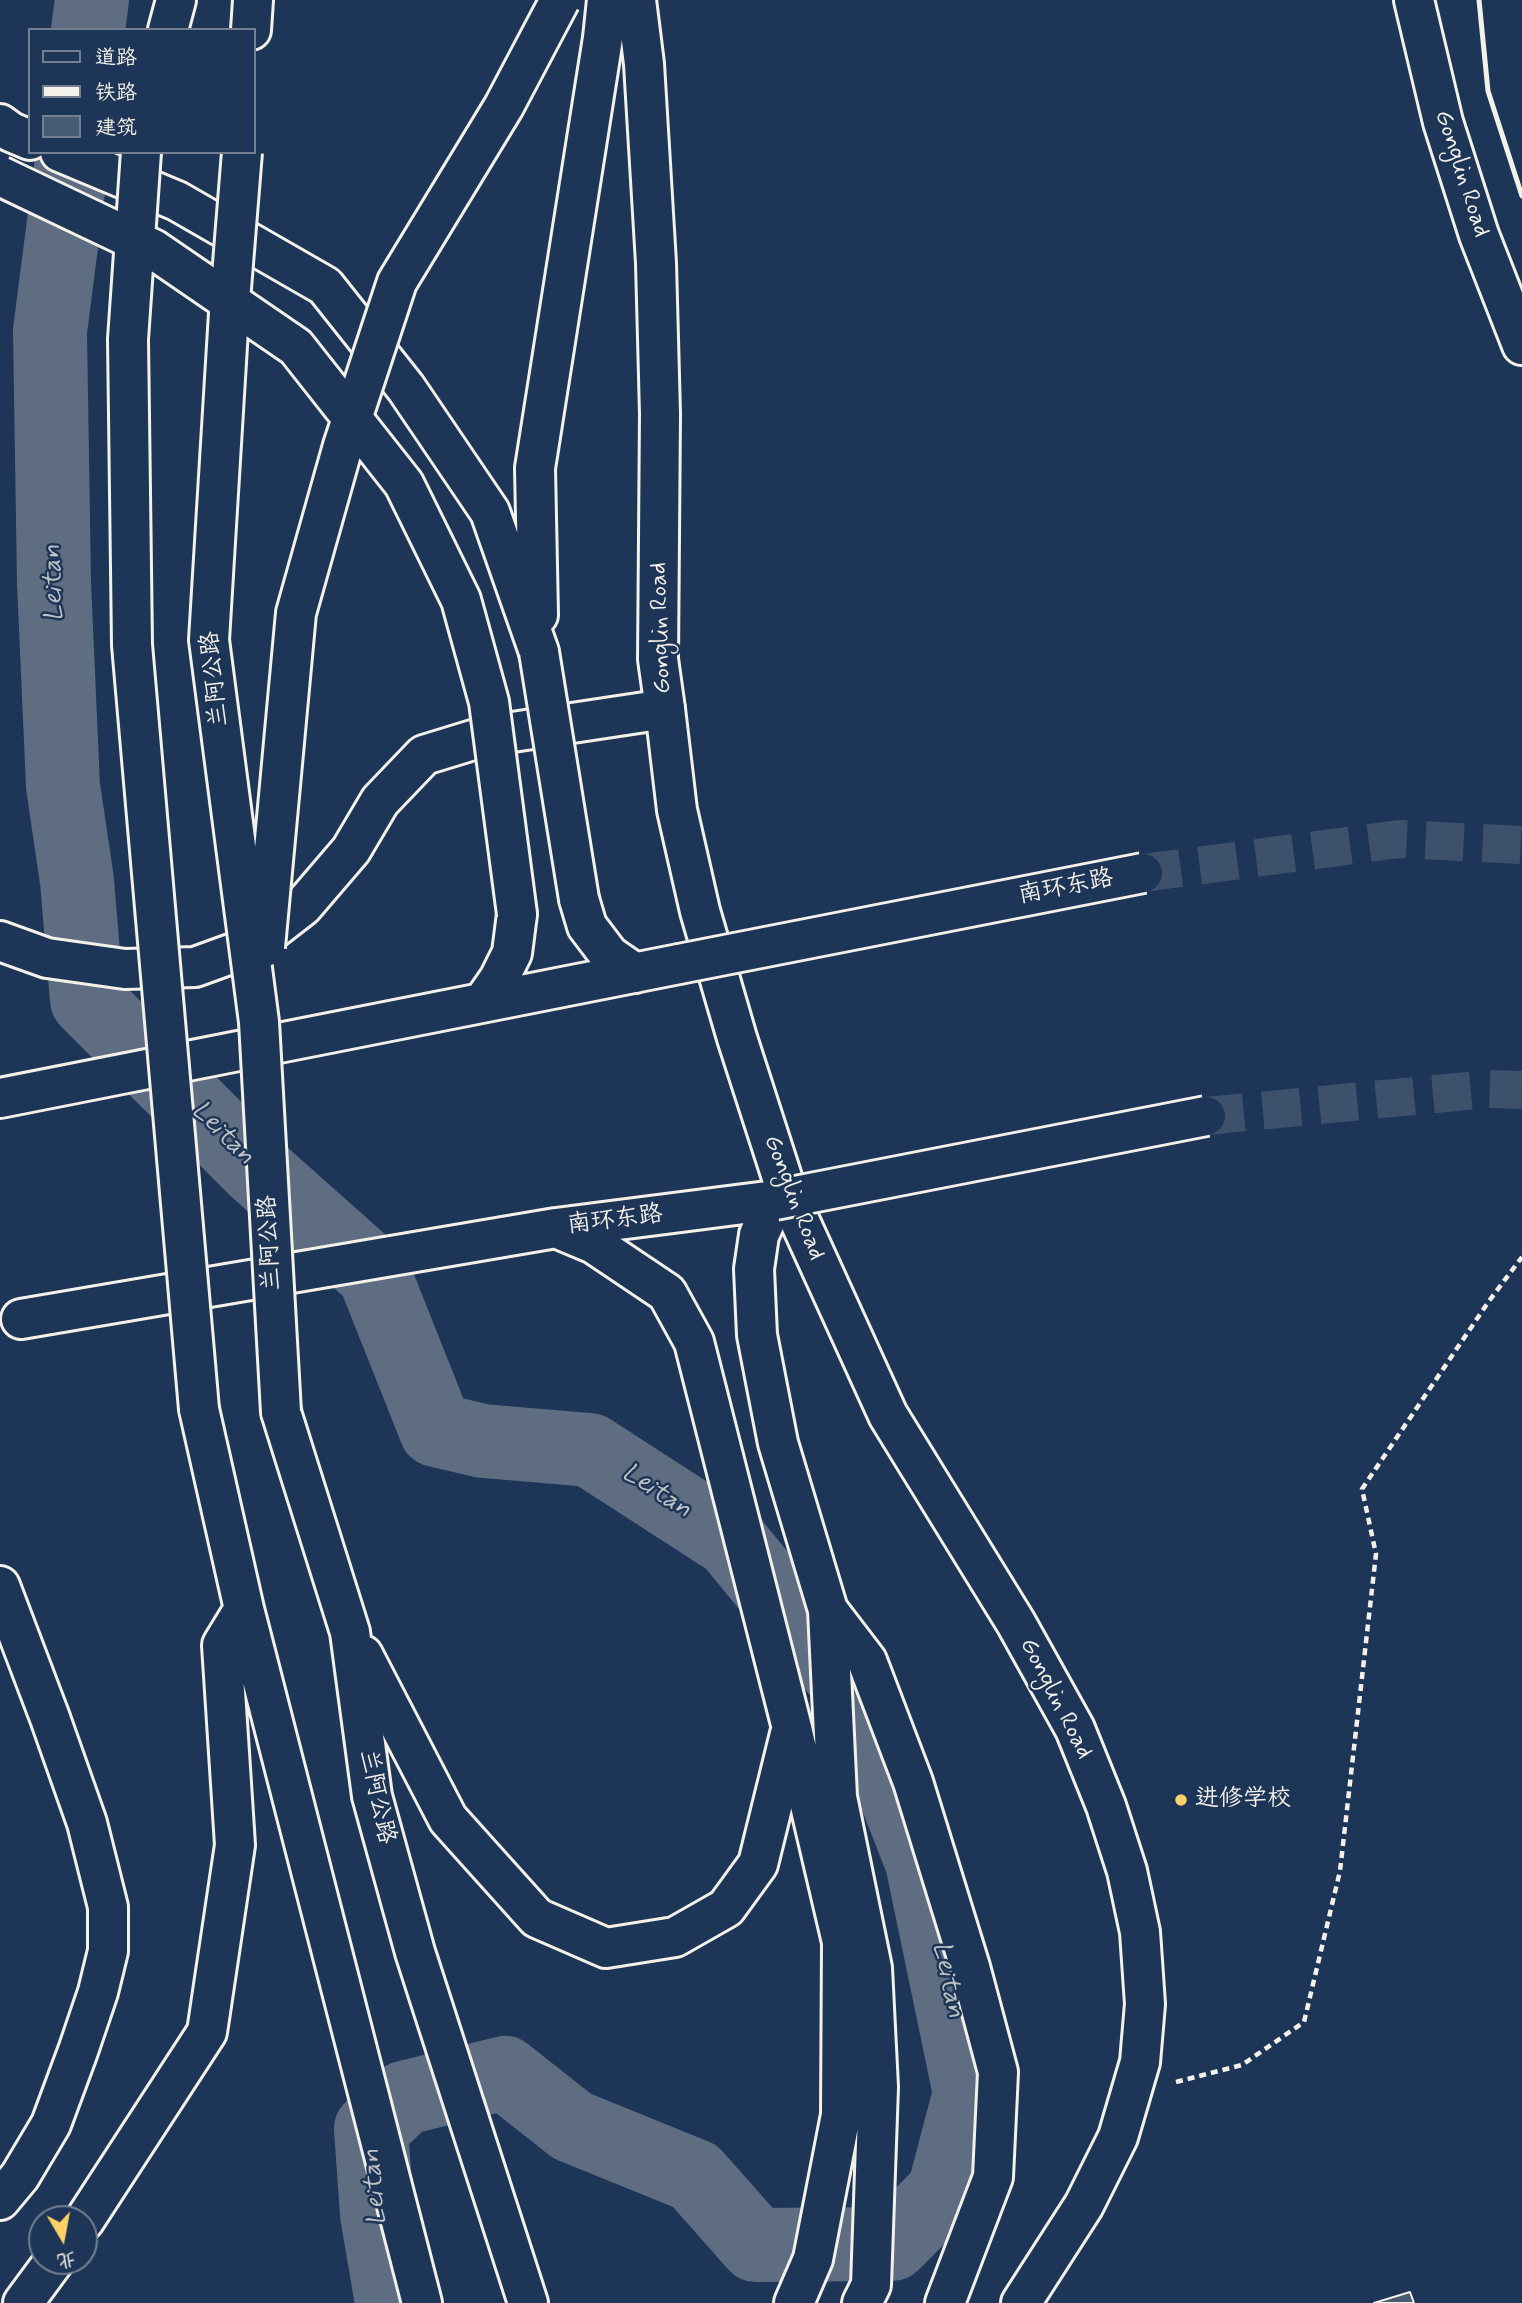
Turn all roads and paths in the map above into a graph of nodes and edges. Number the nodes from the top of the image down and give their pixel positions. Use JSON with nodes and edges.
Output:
{"nodes":[{"id":1,"x":154,"y":0,"type":"edge"},
{"id":2,"x":176,"y":0,"type":"edge"},
{"id":3,"x":253,"y":0,"type":"edge"},
{"id":4,"x":560,"y":0,"type":"edge"},
{"id":5,"x":607,"y":0,"type":"edge"},
{"id":6,"x":636,"y":0,"type":"edge"},
{"id":7,"x":1413,"y":0,"type":"edge"},
{"id":8,"x":151,"y":28,"type":"edge"},
{"id":9,"x":169,"y":28,"type":"edge"},
{"id":10,"x":251,"y":28,"type":"edge"},
{"id":11,"x":0,"y":124,"type":"edge"},
{"id":12,"x":28,"y":139,"type":"edge"},
{"id":13,"x":65,"y":154,"type":"edge"},
{"id":14,"x":141,"y":154,"type":"edge"},
{"id":15,"x":242,"y":154,"type":"edge"},
{"id":16,"x":0,"y":176,"type":"edge"},
{"id":17,"x":1522,"y":345,"type":"edge"},
{"id":18,"x":539,"y":652,"type":"junction"},
{"id":19,"x":665,"y":709,"type":"junction"},
{"id":20,"x":1143,"y":873,"type":"tunnel mouth"},
{"id":21,"x":0,"y":942,"type":"edge"},
{"id":22,"x":635,"y":973,"type":"junction"},
{"id":23,"x":483,"y":1002,"type":"junction"},
{"id":24,"x":259,"y":1022,"type":"junction"},
{"id":25,"x":0,"y":1098,"type":"edge"},
{"id":26,"x":1206,"y":1116,"type":"tunnel mouth"},
{"id":27,"x":775,"y":1200,"type":"junction"},
{"id":28,"x":556,"y":1228,"type":"junction"},
{"id":29,"x":1522,"y":1257,"type":"edge"},
{"id":30,"x":22,"y":1318,"type":"dead end"},
{"id":31,"x":0,"y":1586,"type":"edge"},
{"id":32,"x":244,"y":1609,"type":"junction"},
{"id":33,"x":828,"y":1610,"type":"junction"},
{"id":34,"x":350,"y":1632,"type":"junction"},
{"id":35,"x":792,"y":1728,"type":"junction"},
{"id":36,"x":1131,"y":2094,"type":"junction"},
{"id":37,"x":0,"y":2200,"type":"edge"},
{"id":38,"x":94,"y":2205,"type":"edge"},
{"id":39,"x":44,"y":2275,"type":"edge"},
{"id":40,"x":23,"y":2303,"type":"edge"},
{"id":41,"x":422,"y":2303,"type":"edge"},
{"id":42,"x":528,"y":2303,"type":"edge"},
{"id":43,"x":794,"y":2303,"type":"edge"},
{"id":44,"x":862,"y":2303,"type":"edge"},
{"id":45,"x":945,"y":2303,"type":"edge"},
{"id":46,"x":1021,"y":2303,"type":"edge"}],
"edges":[{"from":1,"to":8,"type":"main road"},
{"from":2,"to":9,"type":"main road"},
{"from":3,"to":10,"type":"main road"},
{"from":4,"to":24,"type":"main road","bridge":true},
{"from":5,"to":18,"type":"main road"},
{"from":6,"to":19,"type":"main road","name":"Gonglin Road"},
{"from":7,"to":17,"type":"main road","name":"Gonglin Road"},
{"from":11,"to":12,"type":"main road"},
{"from":13,"to":18,"type":"main road","bridge":true},
{"from":14,"to":32,"type":"main road","bridge":true},
{"from":15,"to":24,"type":"main road","name":"兰阿公路","bridge":true},
{"from":16,"to":23,"type":"main road","bridge":true},
{"from":18,"to":22,"type":"main road","bridge":true},
{"from":19,"to":21,"type":"main road","bridge":true},
{"from":19,"to":36,"type":"main road","name":"Gonglin Road"},
{"from":20,"to":22,"type":"main road","name":"南环东路","bridge":true},
{"from":22,"to":23,"type":"main road","name":"南环东路"},
{"from":23,"to":25,"type":"main road","name":"南环东路","bridge":true},
{"from":24,"to":34,"type":"main road","name":"兰阿公路","bridge":true},
{"from":26,"to":27,"type":"main road","name":"南环东路","bridge":true},
{"from":27,"to":28,"type":"main road","name":"南环东路"},
{"from":27,"to":33,"type":"main road"},
{"from":28,"to":30,"type":"main road","name":"南环东路","bridge":true},
{"from":28,"to":35,"type":"main road"},
{"from":29,"to":36,"type":"path"},
{"from":31,"to":37,"type":"main road"},
{"from":32,"to":38,"type":"main road"},
{"from":32,"to":41,"type":"main road"},
{"from":33,"to":44,"type":"main road"},
{"from":33,"to":45,"type":"main road"},
{"from":34,"to":35,"type":"main road"},
{"from":34,"to":42,"type":"main road","name":"兰阿公路"},
{"from":35,"to":43,"type":"main road"},
{"from":36,"to":46,"type":"main road","name":"Gonglin Road"},
{"from":39,"to":40,"type":"main road"}]}
